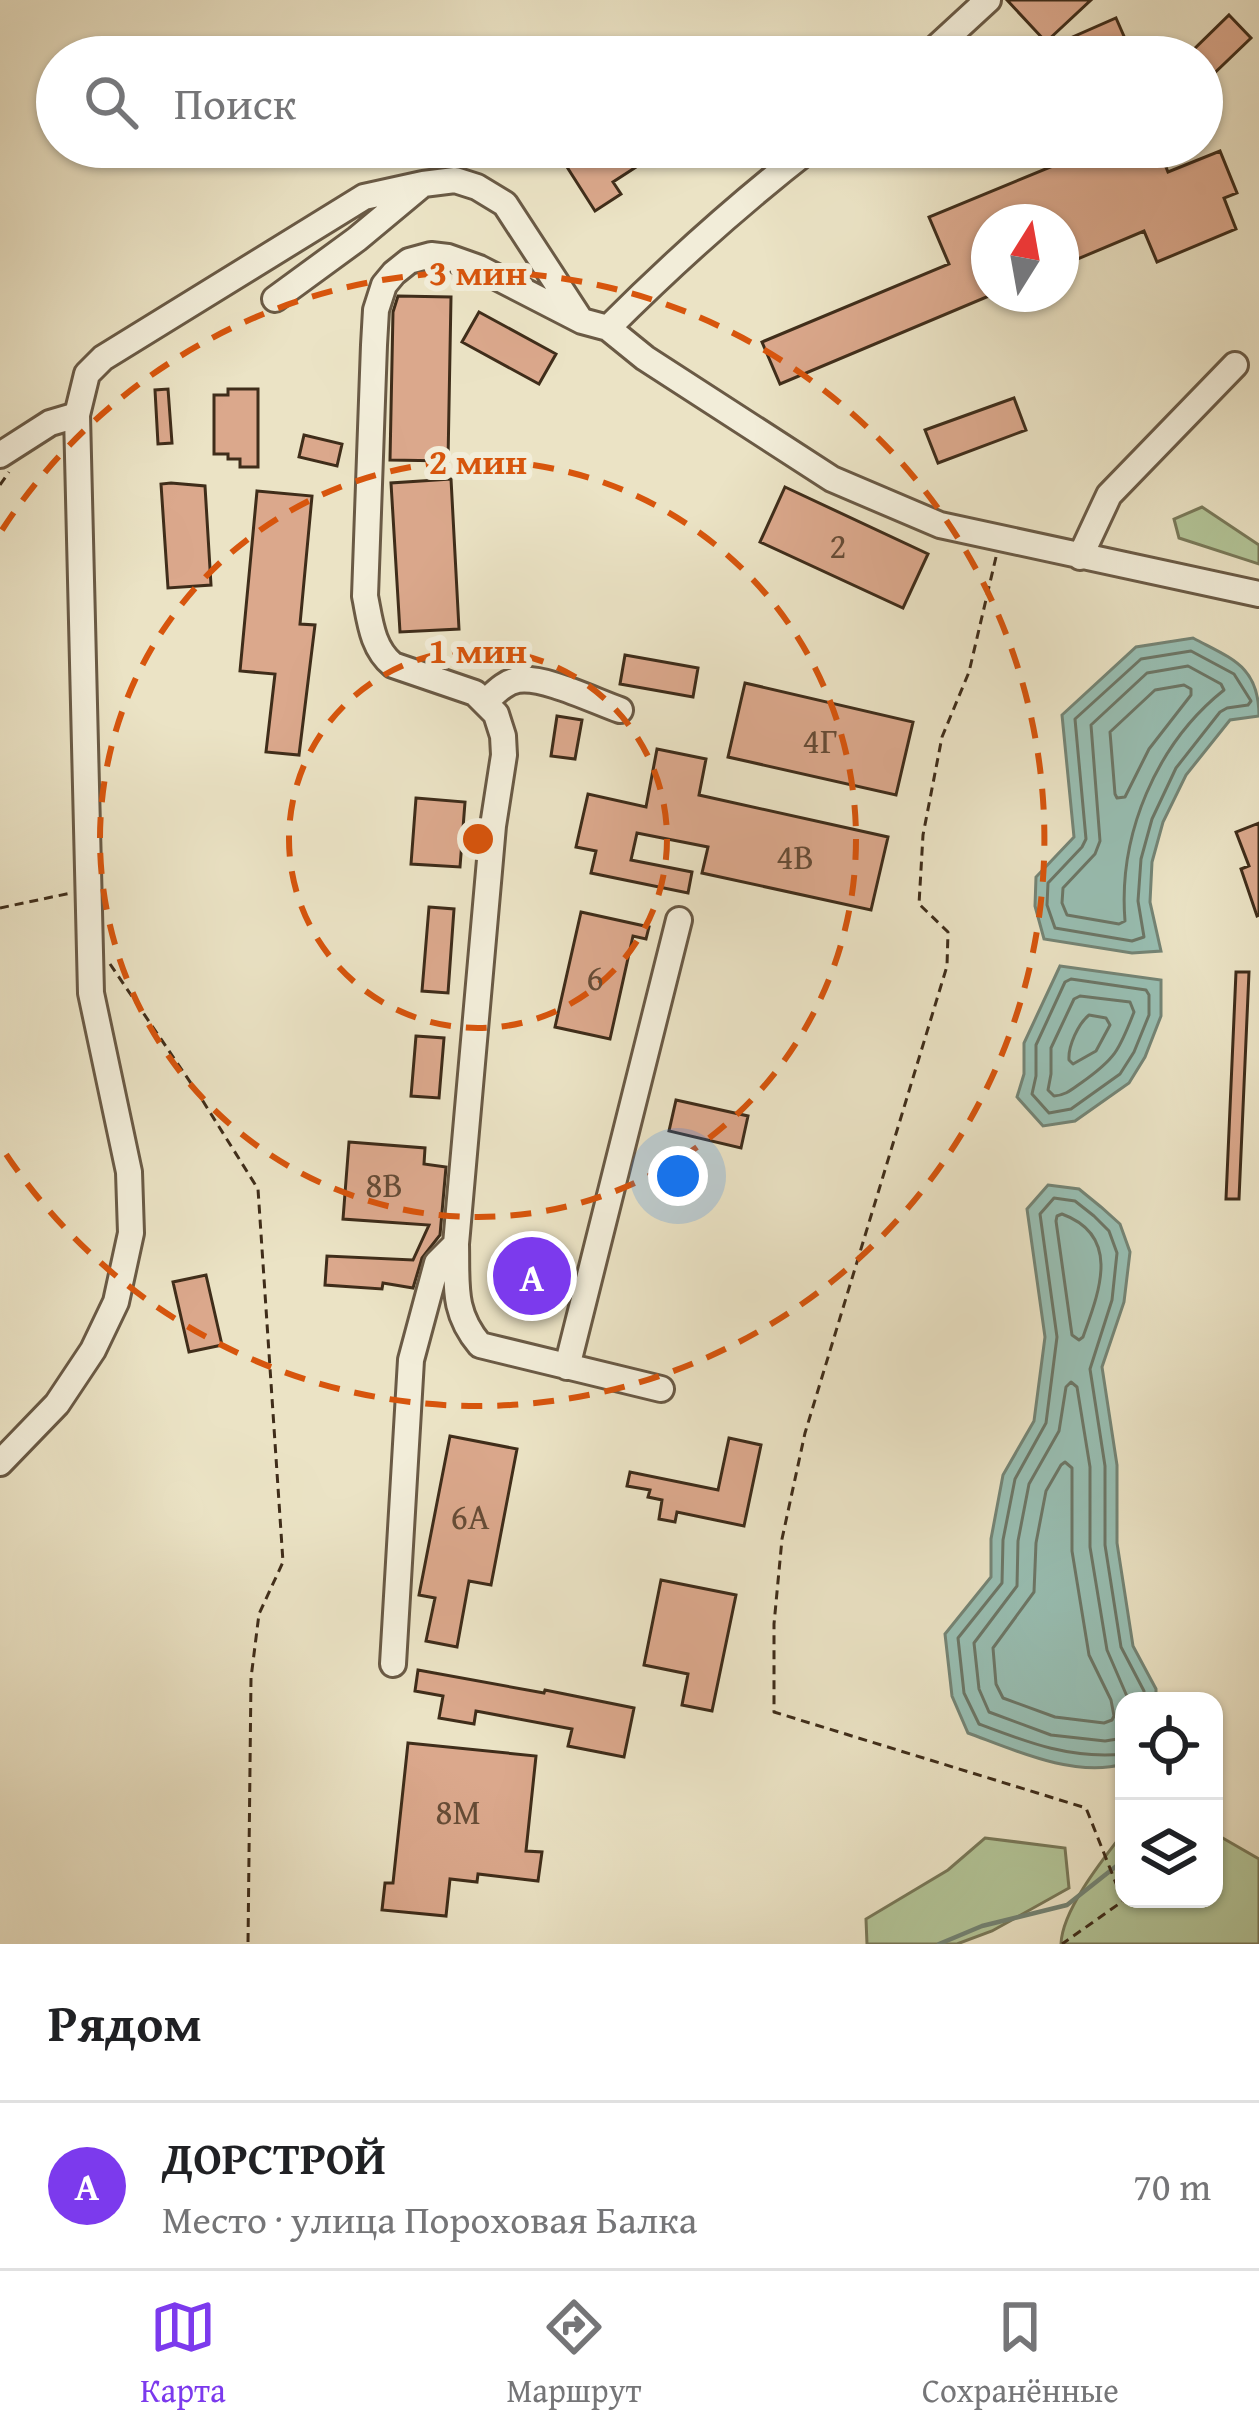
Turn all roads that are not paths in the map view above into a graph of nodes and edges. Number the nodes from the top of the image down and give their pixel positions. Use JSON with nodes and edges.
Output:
{"nodes":[{"id":1,"x":988,"y":0,"type":"edge"},
{"id":2,"x":949,"y":36,"type":"edge"},
{"id":3,"x":786,"y":168,"type":"edge"},
{"id":4,"x":423,"y":184,"type":"junction"},
{"id":5,"x":275,"y":298,"type":"dead end"},
{"id":6,"x":582,"y":321,"type":"junction"},
{"id":7,"x":608,"y":328,"type":"junction"},
{"id":8,"x":1235,"y":365,"type":"dead end"},
{"id":9,"x":77,"y":415,"type":"junction"},
{"id":10,"x":0,"y":455,"type":"edge"},
{"id":11,"x":1080,"y":556,"type":"junction"},
{"id":12,"x":1259,"y":594,"type":"edge"},
{"id":13,"x":486,"y":700,"type":"junction"},
{"id":14,"x":620,"y":710,"type":"dead end"},
{"id":15,"x":679,"y":920,"type":"dead end"},
{"id":16,"x":457,"y":1244,"type":"junction"},
{"id":17,"x":567,"y":1367,"type":"junction"},
{"id":18,"x":661,"y":1389,"type":"dead end"},
{"id":19,"x":0,"y":1463,"type":"edge"},
{"id":20,"x":393,"y":1664,"type":"dead end"}],
"edges":[{"from":1,"to":2,"type":"street"},
{"from":3,"to":7,"type":"street"},
{"from":4,"to":5,"type":"street"},
{"from":4,"to":6,"type":"street"},
{"from":4,"to":9,"type":"street"},
{"from":6,"to":7,"type":"street"},
{"from":6,"to":13,"type":"street"},
{"from":7,"to":11,"type":"street"},
{"from":8,"to":11,"type":"street"},
{"from":9,"to":10,"type":"street"},
{"from":9,"to":19,"type":"street"},
{"from":11,"to":12,"type":"street"},
{"from":13,"to":14,"type":"street"},
{"from":13,"to":16,"type":"street"},
{"from":15,"to":17,"type":"street"},
{"from":16,"to":17,"type":"street"},
{"from":16,"to":20,"type":"street"},
{"from":17,"to":18,"type":"street"}]}
